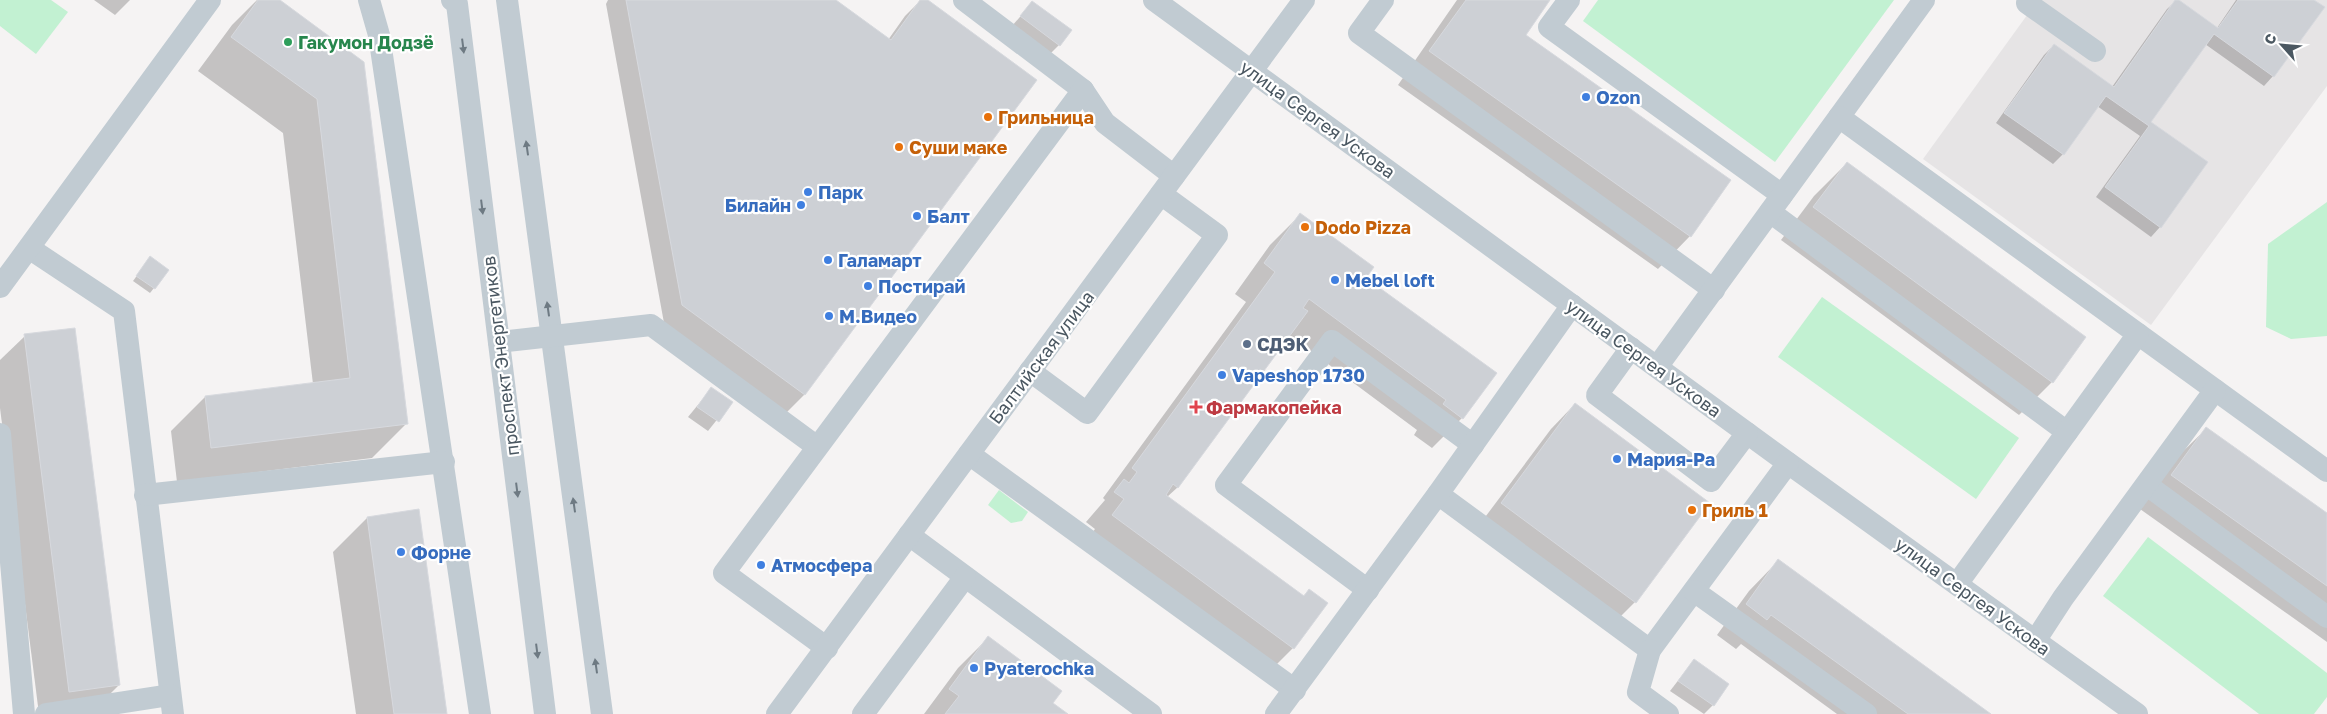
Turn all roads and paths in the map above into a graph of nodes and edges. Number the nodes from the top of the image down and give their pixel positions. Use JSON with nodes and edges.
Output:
{"nodes":[{"id":1,"x":210,"y":0,"type":"edge"},
{"id":2,"x":369,"y":0,"type":"edge"},
{"id":3,"x":452,"y":0,"type":"edge"},
{"id":4,"x":507,"y":0,"type":"edge"},
{"id":5,"x":964,"y":0,"type":"edge"},
{"id":6,"x":1154,"y":0,"type":"edge"},
{"id":7,"x":1304,"y":0,"type":"edge"},
{"id":8,"x":1383,"y":0,"type":"edge"},
{"id":9,"x":1569,"y":0,"type":"edge"},
{"id":10,"x":1924,"y":0,"type":"edge"},
{"id":11,"x":2027,"y":1,"type":"edge"},
{"id":12,"x":2095,"y":51,"type":"dead end"},
{"id":13,"x":1252,"y":71,"type":"junction"},
{"id":14,"x":1083,"y":90,"type":"junction"},
{"id":15,"x":1839,"y":117,"type":"junction"},
{"id":16,"x":1168,"y":185,"type":"junction"},
{"id":17,"x":1776,"y":204,"type":"junction"},
{"id":18,"x":29,"y":248,"type":"junction"},
{"id":19,"x":0,"y":288,"type":"edge"},
{"id":20,"x":1714,"y":290,"type":"junction"},
{"id":21,"x":1572,"y":305,"type":"junction"},
{"id":22,"x":2138,"y":334,"type":"junction"},
{"id":23,"x":552,"y":336,"type":"junction"},
{"id":24,"x":499,"y":342,"type":"junction"},
{"id":25,"x":1631,"y":348,"type":"junction"},
{"id":26,"x":1657,"y":367,"type":"junction"},
{"id":27,"x":1030,"y":371,"type":"junction"},
{"id":28,"x":2214,"y":390,"type":"junction"},
{"id":29,"x":2067,"y":432,"type":"junction"},
{"id":30,"x":1747,"y":433,"type":"junction"},
{"id":31,"x":0,"y":434,"type":"edge"},
{"id":32,"x":1473,"y":445,"type":"junction"},
{"id":33,"x":816,"y":446,"type":"junction"},
{"id":34,"x":969,"y":454,"type":"junction"},
{"id":35,"x":444,"y":462,"type":"junction"},
{"id":36,"x":1788,"y":463,"type":"junction"},
{"id":37,"x":2327,"y":471,"type":"edge"},
{"id":38,"x":2146,"y":485,"type":"junction"},
{"id":39,"x":1438,"y":494,"type":"junction"},
{"id":40,"x":145,"y":495,"type":"junction"},
{"id":41,"x":909,"y":535,"type":"junction"},
{"id":42,"x":966,"y":577,"type":"junction"},
{"id":43,"x":1956,"y":584,"type":"junction"},
{"id":44,"x":1368,"y":590,"type":"junction"},
{"id":45,"x":1694,"y":591,"type":"junction"},
{"id":46,"x":2327,"y":617,"type":"edge"},
{"id":47,"x":2035,"y":641,"type":"junction"},
{"id":48,"x":827,"y":648,"type":"junction"},
{"id":49,"x":1650,"y":650,"type":"junction"},
{"id":50,"x":1295,"y":690,"type":"junction"},
{"id":51,"x":172,"y":704,"type":"edge"},
{"id":52,"x":24,"y":714,"type":"edge"},
{"id":53,"x":46,"y":714,"type":"edge"},
{"id":54,"x":480,"y":714,"type":"edge"},
{"id":55,"x":544,"y":714,"type":"edge"},
{"id":56,"x":602,"y":714,"type":"edge"},
{"id":57,"x":777,"y":714,"type":"edge"},
{"id":58,"x":863,"y":714,"type":"edge"},
{"id":59,"x":1151,"y":714,"type":"edge"},
{"id":60,"x":1276,"y":714,"type":"edge"},
{"id":61,"x":1668,"y":714,"type":"edge"},
{"id":62,"x":1866,"y":714,"type":"edge"},
{"id":63,"x":2137,"y":714,"type":"edge"}],
"edges":[{"from":1,"to":18,"type":"street"},
{"from":2,"to":35,"type":"street"},
{"from":3,"to":24,"type":"street","name":"проспект Энергетиков","one_way":true},
{"from":23,"to":4,"type":"street","one_way":true},
{"from":5,"to":14,"type":"street"},
{"from":6,"to":13,"type":"street","name":"улица Сергея Ускова"},
{"from":7,"to":13,"type":"street","name":"Балтийская улица"},
{"from":8,"to":20,"type":"street"},
{"from":9,"to":17,"type":"street"},
{"from":10,"to":15,"type":"street"},
{"from":11,"to":12,"type":"street"},
{"from":13,"to":16,"type":"street","name":"Балтийская улица"},
{"from":13,"to":21,"type":"street","name":"улица Сергея Ускова"},
{"from":14,"to":16,"type":"street"},
{"from":14,"to":33,"type":"street"},
{"from":15,"to":17,"type":"street"},
{"from":15,"to":22,"type":"street"},
{"from":16,"to":27,"type":"street","name":"Балтийская улица"},
{"from":16,"to":27,"type":"street"},
{"from":17,"to":20,"type":"street"},
{"from":17,"to":29,"type":"street"},
{"from":18,"to":19,"type":"street"},
{"from":18,"to":40,"type":"street"},
{"from":20,"to":26,"type":"street"},
{"from":21,"to":25,"type":"street","name":"улица Сергея Ускова"},
{"from":21,"to":32,"type":"street"},
{"from":22,"to":28,"type":"street"},
{"from":22,"to":29,"type":"street"},
{"from":23,"to":24,"type":"street"},
{"from":23,"to":33,"type":"street"},
{"from":56,"to":23,"type":"street","one_way":true},
{"from":24,"to":55,"type":"street","name":"проспект Энергетиков","one_way":true},
{"from":25,"to":26,"type":"street","name":"улица Сергея Ускова"},
{"from":25,"to":30,"type":"street"},
{"from":26,"to":30,"type":"street","name":"улица Сергея Ускова"},
{"from":27,"to":34,"type":"street","name":"Балтийская улица"},
{"from":28,"to":37,"type":"street"},
{"from":28,"to":38,"type":"street"},
{"from":29,"to":43,"type":"street"},
{"from":30,"to":36,"type":"street","name":"улица Сергея Ускова"},
{"from":31,"to":52,"type":"street"},
{"from":32,"to":39,"type":"street"},
{"from":32,"to":44,"type":"street"},
{"from":33,"to":48,"type":"street"},
{"from":34,"to":41,"type":"street","name":"Балтийская улица"},
{"from":34,"to":50,"type":"street"},
{"from":35,"to":40,"type":"street"},
{"from":35,"to":54,"type":"street"},
{"from":36,"to":43,"type":"street","name":"улица Сергея Ускова"},
{"from":36,"to":45,"type":"street"},
{"from":38,"to":46,"type":"street"},
{"from":38,"to":47,"type":"street"},
{"from":39,"to":44,"type":"street"},
{"from":39,"to":49,"type":"street"},
{"from":40,"to":51,"type":"street"},
{"from":41,"to":42,"type":"street"},
{"from":41,"to":48,"type":"street","name":"Балтийская улица"},
{"from":42,"to":58,"type":"street"},
{"from":42,"to":59,"type":"street"},
{"from":43,"to":47,"type":"street","name":"улица Сергея Ускова"},
{"from":44,"to":50,"type":"street"},
{"from":45,"to":49,"type":"street"},
{"from":45,"to":62,"type":"street"},
{"from":47,"to":63,"type":"street","name":"улица Сергея Ускова"},
{"from":48,"to":57,"type":"street","name":"Балтийская улица"},
{"from":49,"to":61,"type":"street"},
{"from":50,"to":60,"type":"street"},
{"from":51,"to":53,"type":"street"}]}
